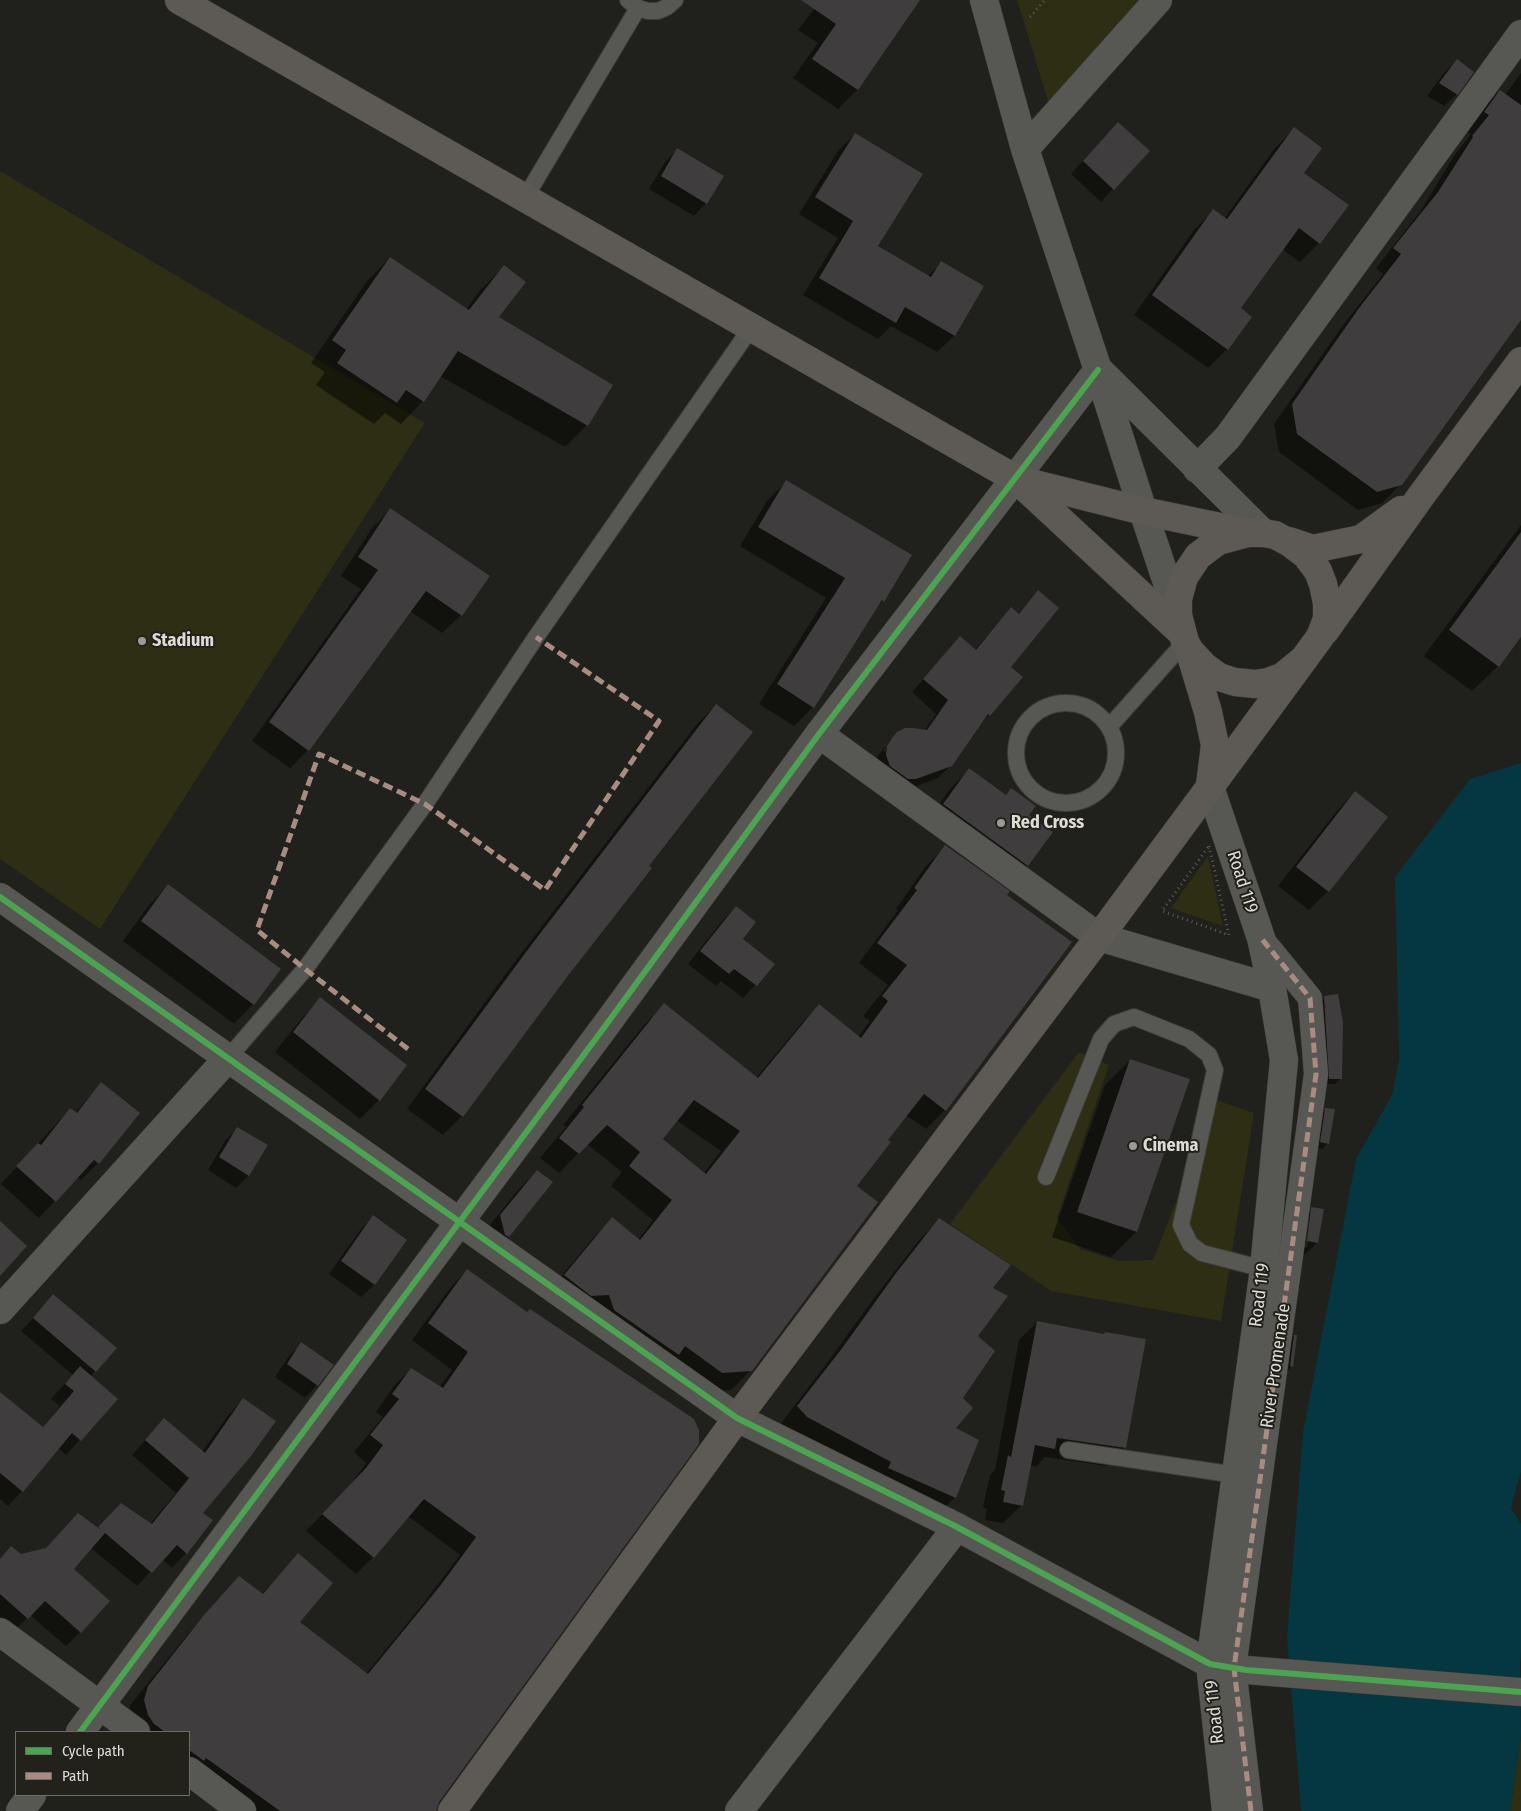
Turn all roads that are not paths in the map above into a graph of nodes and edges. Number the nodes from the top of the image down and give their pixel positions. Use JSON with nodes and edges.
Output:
{"nodes":[{"id":1,"x":179,"y":0,"type":"edge"},
{"id":2,"x":675,"y":0,"type":"edge"},
{"id":3,"x":984,"y":0,"type":"edge"},
{"id":4,"x":1158,"y":0,"type":"edge"},
{"id":5,"x":633,"y":4,"type":"edge"},
{"id":6,"x":1521,"y":34,"type":"edge"},
{"id":7,"x":1025,"y":149,"type":"junction"},
{"id":8,"x":525,"y":198,"type":"junction"},
{"id":9,"x":751,"y":328,"type":"junction"},
{"id":10,"x":1521,"y":361,"type":"edge"},
{"id":11,"x":1098,"y":370,"type":"junction"},
{"id":12,"x":1196,"y":469,"type":"junction"},
{"id":13,"x":1016,"y":479,"type":"junction"},
{"id":14,"x":1421,"y":496,"type":"junction"},
{"id":15,"x":1143,"y":511,"type":"junction"},
{"id":16,"x":1262,"y":534,"type":"junction"},
{"id":17,"x":1184,"y":635,"type":"junction"},
{"id":18,"x":1320,"y":638,"type":"junction"},
{"id":19,"x":1304,"y":659,"type":"junction"},
{"id":20,"x":1109,"y":727,"type":"junction"},
{"id":21,"x":819,"y":734,"type":"junction"},
{"id":22,"x":1210,"y":787,"type":"junction"},
{"id":23,"x":0,"y":897,"type":"edge"},
{"id":24,"x":1099,"y":937,"type":"junction"},
{"id":25,"x":1260,"y":938,"type":"junction"},
{"id":26,"x":1272,"y":988,"type":"junction"},
{"id":27,"x":228,"y":1058,"type":"junction"},
{"id":28,"x":1046,"y":1178,"type":"dead end"},
{"id":29,"x":460,"y":1222,"type":"junction"},
{"id":30,"x":1264,"y":1269,"type":"junction"},
{"id":31,"x":0,"y":1310,"type":"edge"},
{"id":32,"x":737,"y":1418,"type":"junction"},
{"id":33,"x":1068,"y":1450,"type":"dead end"},
{"id":34,"x":1236,"y":1475,"type":"junction"},
{"id":35,"x":957,"y":1527,"type":"junction"},
{"id":36,"x":0,"y":1632,"type":"edge"},
{"id":37,"x":1230,"y":1667,"type":"junction"},
{"id":38,"x":1521,"y":1692,"type":"edge"},
{"id":39,"x":100,"y":1705,"type":"junction"},
{"id":40,"x":81,"y":1731,"type":"edge"},
{"id":41,"x":135,"y":1731,"type":"edge"},
{"id":42,"x":190,"y":1772,"type":"edge"},
{"id":43,"x":31,"y":1796,"type":"edge"},
{"id":44,"x":20,"y":1811,"type":"edge"},
{"id":45,"x":242,"y":1811,"type":"edge"},
{"id":46,"x":452,"y":1811,"type":"edge"},
{"id":47,"x":738,"y":1811,"type":"edge"},
{"id":48,"x":1226,"y":1811,"type":"edge"},
{"id":49,"x":1251,"y":1811,"type":"edge"}],
"edges":[{"from":1,"to":8,"type":"main road"},
{"from":2,"to":5,"type":"lane"},
{"from":3,"to":7,"type":"street"},
{"from":4,"to":7,"type":"street"},
{"from":5,"to":8,"type":"lane"},
{"from":6,"to":12,"type":"street"},
{"from":7,"to":11,"type":"street"},
{"from":8,"to":9,"type":"main road"},
{"from":9,"to":13,"type":"main road"},
{"from":9,"to":27,"type":"lane"},
{"from":10,"to":14,"type":"main road"},
{"from":11,"to":12,"type":"street"},
{"from":11,"to":13,"type":"street"},
{"from":11,"to":15,"type":"street"},
{"from":12,"to":16,"type":"street"},
{"from":13,"to":15,"type":"main road"},
{"from":13,"to":17,"type":"main road"},
{"from":13,"to":21,"type":"street"},
{"from":14,"to":16,"type":"main road"},
{"from":14,"to":18,"type":"main road"},
{"from":15,"to":16,"type":"main road"},
{"from":15,"to":17,"type":"street"},
{"from":16,"to":17,"type":"main road"},
{"from":16,"to":18,"type":"main road"},
{"from":17,"to":19,"type":"main road"},
{"from":17,"to":20,"type":"lane"},
{"from":17,"to":22,"type":"main road"},
{"from":18,"to":19,"type":"main road"},
{"from":19,"to":22,"type":"main road"},
{"from":20,"to":20,"type":"lane"},
{"from":21,"to":24,"type":"street"},
{"from":21,"to":29,"type":"street"},
{"from":22,"to":24,"type":"main road"},
{"from":22,"to":25,"type":"street","name":"Road 119"},
{"from":23,"to":27,"type":"street"},
{"from":24,"to":26,"type":"street"},
{"from":24,"to":32,"type":"main road"},
{"from":25,"to":26,"type":"street","name":"Road 119"},
{"from":25,"to":37,"type":"street","name":"River Promenade"},
{"from":26,"to":30,"type":"street","name":"Road 119"},
{"from":27,"to":29,"type":"street"},
{"from":27,"to":31,"type":"street"},
{"from":28,"to":30,"type":"lane"},
{"from":29,"to":32,"type":"street"},
{"from":29,"to":39,"type":"street"},
{"from":30,"to":34,"type":"street","name":"Road 119"},
{"from":32,"to":35,"type":"street"},
{"from":32,"to":46,"type":"main road"},
{"from":33,"to":34,"type":"lane"},
{"from":34,"to":37,"type":"street","name":"Road 119"},
{"from":35,"to":37,"type":"street"},
{"from":35,"to":47,"type":"street"},
{"from":36,"to":39,"type":"street"},
{"from":37,"to":38,"type":"street"},
{"from":37,"to":48,"type":"street","name":"Road 119"},
{"from":37,"to":49,"type":"street","name":"River Promenade"},
{"from":39,"to":40,"type":"street"},
{"from":39,"to":41,"type":"street"},
{"from":42,"to":45,"type":"street"},
{"from":43,"to":44,"type":"street"}]}
